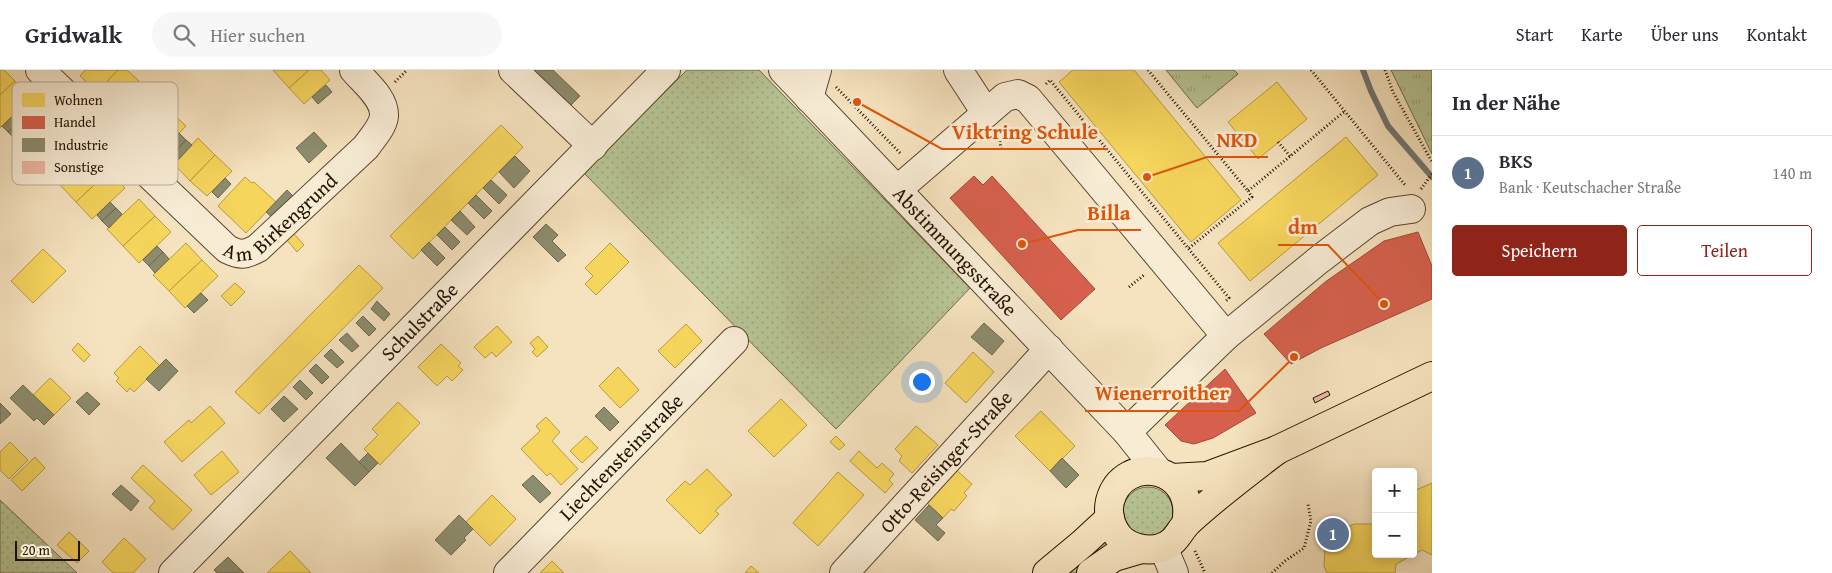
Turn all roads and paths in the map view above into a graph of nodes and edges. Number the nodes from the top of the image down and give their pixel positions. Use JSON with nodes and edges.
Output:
{"nodes":[{"id":1,"x":40,"y":70,"type":"edge"},
{"id":2,"x":354,"y":70,"type":"edge"},
{"id":3,"x":514,"y":70,"type":"edge"},
{"id":4,"x":666,"y":70,"type":"edge"},
{"id":5,"x":783,"y":70,"type":"edge"},
{"id":6,"x":958,"y":70,"type":"edge"},
{"id":7,"x":1148,"y":70,"type":"edge"},
{"id":8,"x":1311,"y":70,"type":"edge"},
{"id":9,"x":1385,"y":70,"type":"edge"},
{"id":10,"x":825,"y":77,"type":"edge"},
{"id":11,"x":53,"y":82,"type":"edge"},
{"id":12,"x":809,"y":98,"type":"junction"},
{"id":13,"x":1345,"y":111,"type":"junction"},
{"id":14,"x":986,"y":113,"type":"junction"},
{"id":15,"x":1278,"y":142,"type":"dead end"},
{"id":16,"x":593,"y":146,"type":"junction"},
{"id":17,"x":1290,"y":156,"type":"junction"},
{"id":18,"x":905,"y":158,"type":"dead end"},
{"id":19,"x":1432,"y":162,"type":"edge"},
{"id":20,"x":1432,"y":174,"type":"edge"},
{"id":21,"x":1426,"y":182,"type":"dead end"},
{"id":22,"x":160,"y":185,"type":"edge"},
{"id":23,"x":897,"y":190,"type":"junction"},
{"id":24,"x":1248,"y":191,"type":"junction"},
{"id":25,"x":1410,"y":200,"type":"joint"},
{"id":26,"x":1188,"y":248,"type":"dead end"},
{"id":27,"x":1150,"y":270,"type":"dead end"},
{"id":28,"x":1129,"y":287,"type":"dead end"},
{"id":29,"x":1226,"y":336,"type":"junction"},
{"id":30,"x":734,"y":341,"type":"dead end"},
{"id":31,"x":1049,"y":349,"type":"junction"},
{"id":32,"x":1432,"y":376,"type":"edge"},
{"id":33,"x":1127,"y":432,"type":"junction"},
{"id":34,"x":1277,"y":450,"type":"junction"},
{"id":35,"x":1165,"y":475,"type":"junction"},
{"id":36,"x":1127,"y":476,"type":"junction"},
{"id":37,"x":1308,"y":504,"type":"dead end"},
{"id":38,"x":1110,"y":518,"type":"junction"},
{"id":39,"x":1186,"y":524,"type":"junction"},
{"id":40,"x":1152,"y":548,"type":"junction"},
{"id":41,"x":1194,"y":551,"type":"dead end"},
{"id":42,"x":173,"y":573,"type":"edge"},
{"id":43,"x":508,"y":573,"type":"edge"},
{"id":44,"x":844,"y":573,"type":"edge"},
{"id":45,"x":1047,"y":573,"type":"edge"},
{"id":46,"x":1091,"y":573,"type":"edge"},
{"id":47,"x":1174,"y":573,"type":"edge"},
{"id":48,"x":1206,"y":573,"type":"edge"},
{"id":49,"x":1272,"y":573,"type":"edge"}],
"edges":[{"from":1,"to":11,"type":"street","name":"Am Birkengrund"},
{"from":2,"to":22,"type":"street","name":"Am Birkengrund"},
{"from":3,"to":16,"type":"street"},
{"from":4,"to":16,"type":"street","name":"Schulstraße"},
{"from":5,"to":12,"type":"street","name":"Abstimmungsstraße"},
{"from":6,"to":14,"type":"street"},
{"from":7,"to":24,"type":"path"},
{"from":8,"to":13,"type":"path"},
{"from":9,"to":19,"type":"path"},
{"from":10,"to":12,"type":"street"},
{"from":10,"to":18,"type":"path"},
{"from":12,"to":23,"type":"street","name":"Abstimmungsstraße"},
{"from":13,"to":17,"type":"path"},
{"from":13,"to":25,"type":"path"},
{"from":14,"to":23,"type":"street"},
{"from":14,"to":29,"type":"street"},
{"from":15,"to":17,"type":"path"},
{"from":16,"to":42,"type":"street","name":"Schulstraße"},
{"from":17,"to":24,"type":"path"},
{"from":20,"to":21,"type":"path"},
{"from":23,"to":31,"type":"street","name":"Abstimmungsstraße"},
{"from":24,"to":26,"type":"path"},
{"from":25,"to":29,"type":"street"},
{"from":27,"to":28,"type":"path"},
{"from":29,"to":33,"type":"street"},
{"from":30,"to":43,"type":"street","name":"Liechtensteinstraße"},
{"from":31,"to":33,"type":"street","name":"Abstimmungsstraße"},
{"from":31,"to":44,"type":"street","name":"Otto-Reisinger-Straße"},
{"from":32,"to":34,"type":"main road"},
{"from":33,"to":35,"type":"street","name":"Abstimmungsstraße"},
{"from":33,"to":36,"type":"street"},
{"from":34,"to":35,"type":"main road"},
{"from":34,"to":39,"type":"main road"},
{"from":35,"to":36,"type":"main road"},
{"from":35,"to":39,"type":"main road"},
{"from":36,"to":38,"type":"main road"},
{"from":37,"to":49,"type":"path"},
{"from":38,"to":40,"type":"main road"},
{"from":38,"to":45,"type":"main road"},
{"from":39,"to":40,"type":"main road"},
{"from":40,"to":46,"type":"main road"},
{"from":40,"to":47,"type":"street"},
{"from":41,"to":48,"type":"path"}]}
